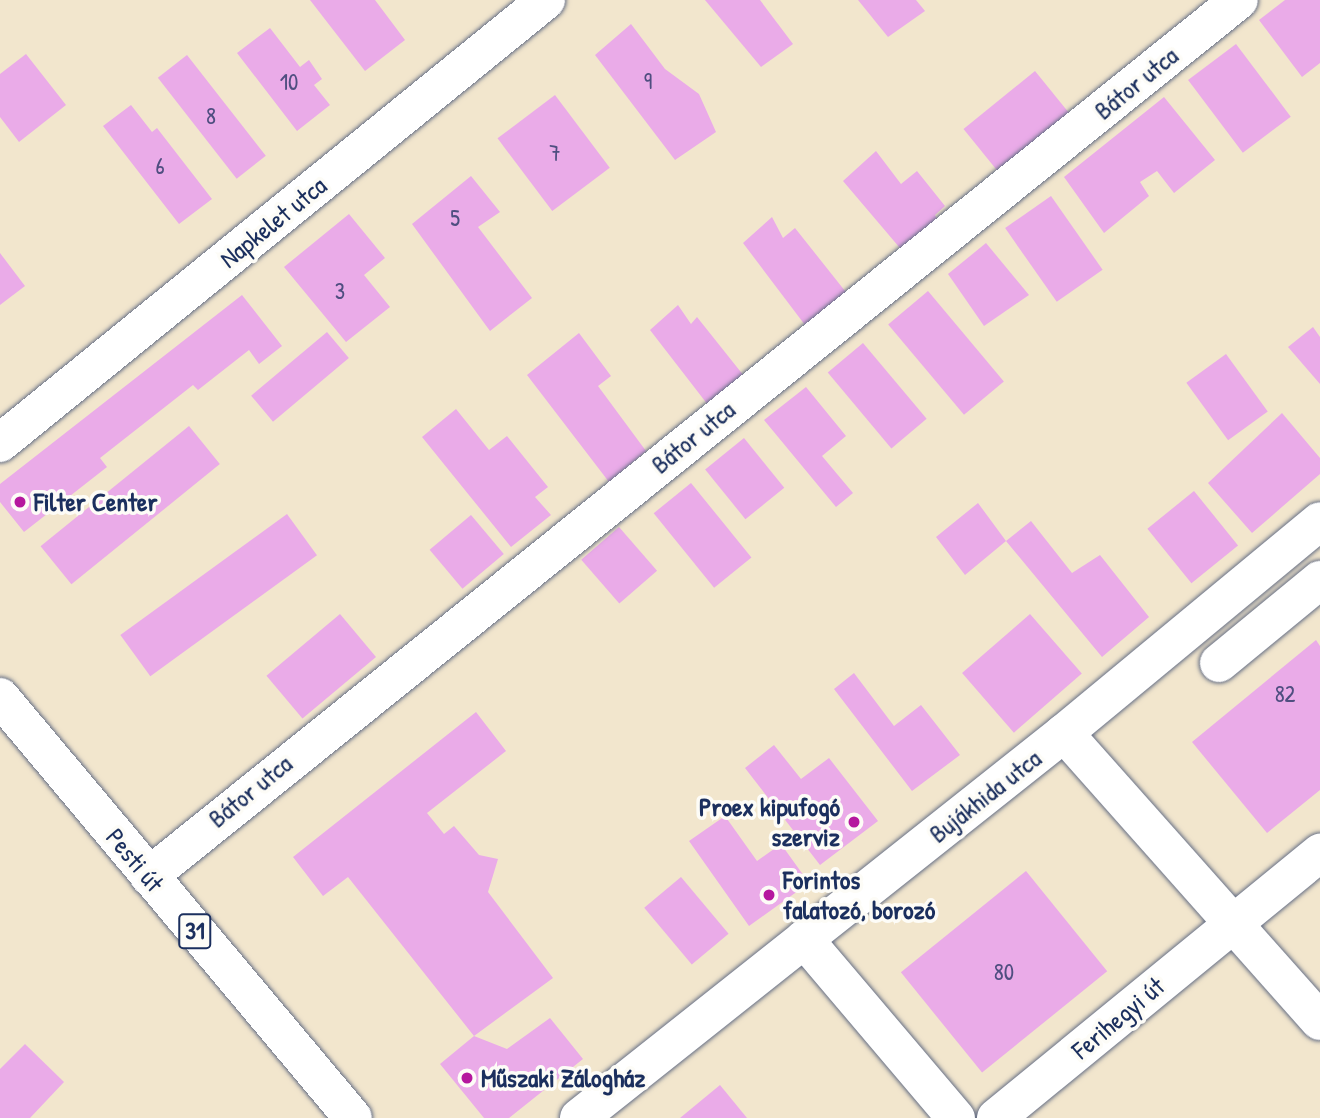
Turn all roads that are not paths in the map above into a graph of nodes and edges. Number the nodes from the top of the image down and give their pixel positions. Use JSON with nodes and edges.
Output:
{"nodes":[{"id":1,"x":546,"y":0,"type":"edge"},
{"id":2,"x":1239,"y":0,"type":"edge"},
{"id":3,"x":0,"y":443,"type":"edge"},
{"id":4,"x":1320,"y":521,"type":"edge"},
{"id":5,"x":1320,"y":580,"type":"edge"},
{"id":6,"x":1219,"y":663,"type":"dead end"},
{"id":7,"x":0,"y":697,"type":"edge"},
{"id":8,"x":1064,"y":733,"type":"junction"},
{"id":9,"x":1320,"y":853,"type":"edge"},
{"id":10,"x":149,"y":876,"type":"junction"},
{"id":11,"x":1233,"y":921,"type":"junction"},
{"id":12,"x":804,"y":939,"type":"junction"},
{"id":13,"x":1320,"y":1021,"type":"edge"},
{"id":14,"x":1002,"y":1116,"type":"edge"},
{"id":15,"x":353,"y":1118,"type":"edge"},
{"id":16,"x":579,"y":1118,"type":"edge"},
{"id":17,"x":956,"y":1118,"type":"edge"}],
"edges":[{"from":1,"to":3,"type":"street","name":"Napkelet utca"},
{"from":2,"to":10,"type":"street","name":"Bátor utca"},
{"from":4,"to":8,"type":"street","name":"Bujákhida utca"},
{"from":5,"to":6,"type":"street"},
{"from":7,"to":10,"type":"street","name":"Pesti út","number":"31"},
{"from":8,"to":11,"type":"street"},
{"from":8,"to":12,"type":"street","name":"Bujákhida utca"},
{"from":9,"to":11,"type":"street","name":"Ferihegyi út"},
{"from":10,"to":15,"type":"street","name":"Pesti út","number":"31"},
{"from":11,"to":13,"type":"street"},
{"from":11,"to":14,"type":"street","name":"Ferihegyi út"},
{"from":12,"to":16,"type":"street","name":"Bujákhida utca"},
{"from":12,"to":17,"type":"street"}]}
